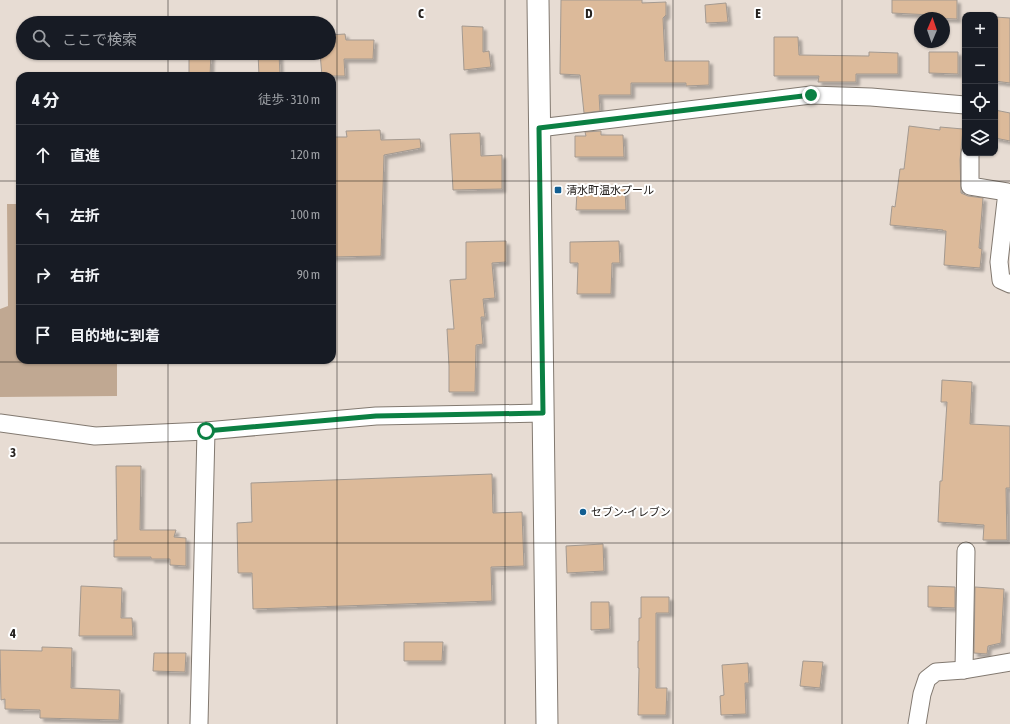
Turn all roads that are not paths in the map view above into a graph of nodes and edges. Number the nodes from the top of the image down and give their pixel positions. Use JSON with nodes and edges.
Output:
{"nodes":[{"id":1,"x":538,"y":0,"type":"edge"},
{"id":2,"x":962,"y":105,"type":"edge"},
{"id":3,"x":539,"y":128,"type":"junction"},
{"id":4,"x":970,"y":156,"type":"edge"},
{"id":5,"x":1010,"y":284,"type":"edge"},
{"id":6,"x":543,"y":413,"type":"junction"},
{"id":7,"x":0,"y":423,"type":"edge"},
{"id":8,"x":206,"y":431,"type":"junction"},
{"id":9,"x":966,"y":551,"type":"dead end"},
{"id":10,"x":1010,"y":662,"type":"edge"},
{"id":11,"x":964,"y":670,"type":"junction"},
{"id":12,"x":199,"y":724,"type":"edge"},
{"id":13,"x":547,"y":724,"type":"edge"},
{"id":14,"x":918,"y":724,"type":"edge"}],
"edges":[{"from":1,"to":3,"type":"street"},
{"from":2,"to":3,"type":"street"},
{"from":3,"to":6,"type":"street"},
{"from":4,"to":5,"type":"street"},
{"from":6,"to":8,"type":"street"},
{"from":6,"to":13,"type":"street"},
{"from":7,"to":8,"type":"street"},
{"from":8,"to":12,"type":"street"},
{"from":9,"to":11,"type":"street"},
{"from":10,"to":11,"type":"street"},
{"from":11,"to":14,"type":"street"}]}
